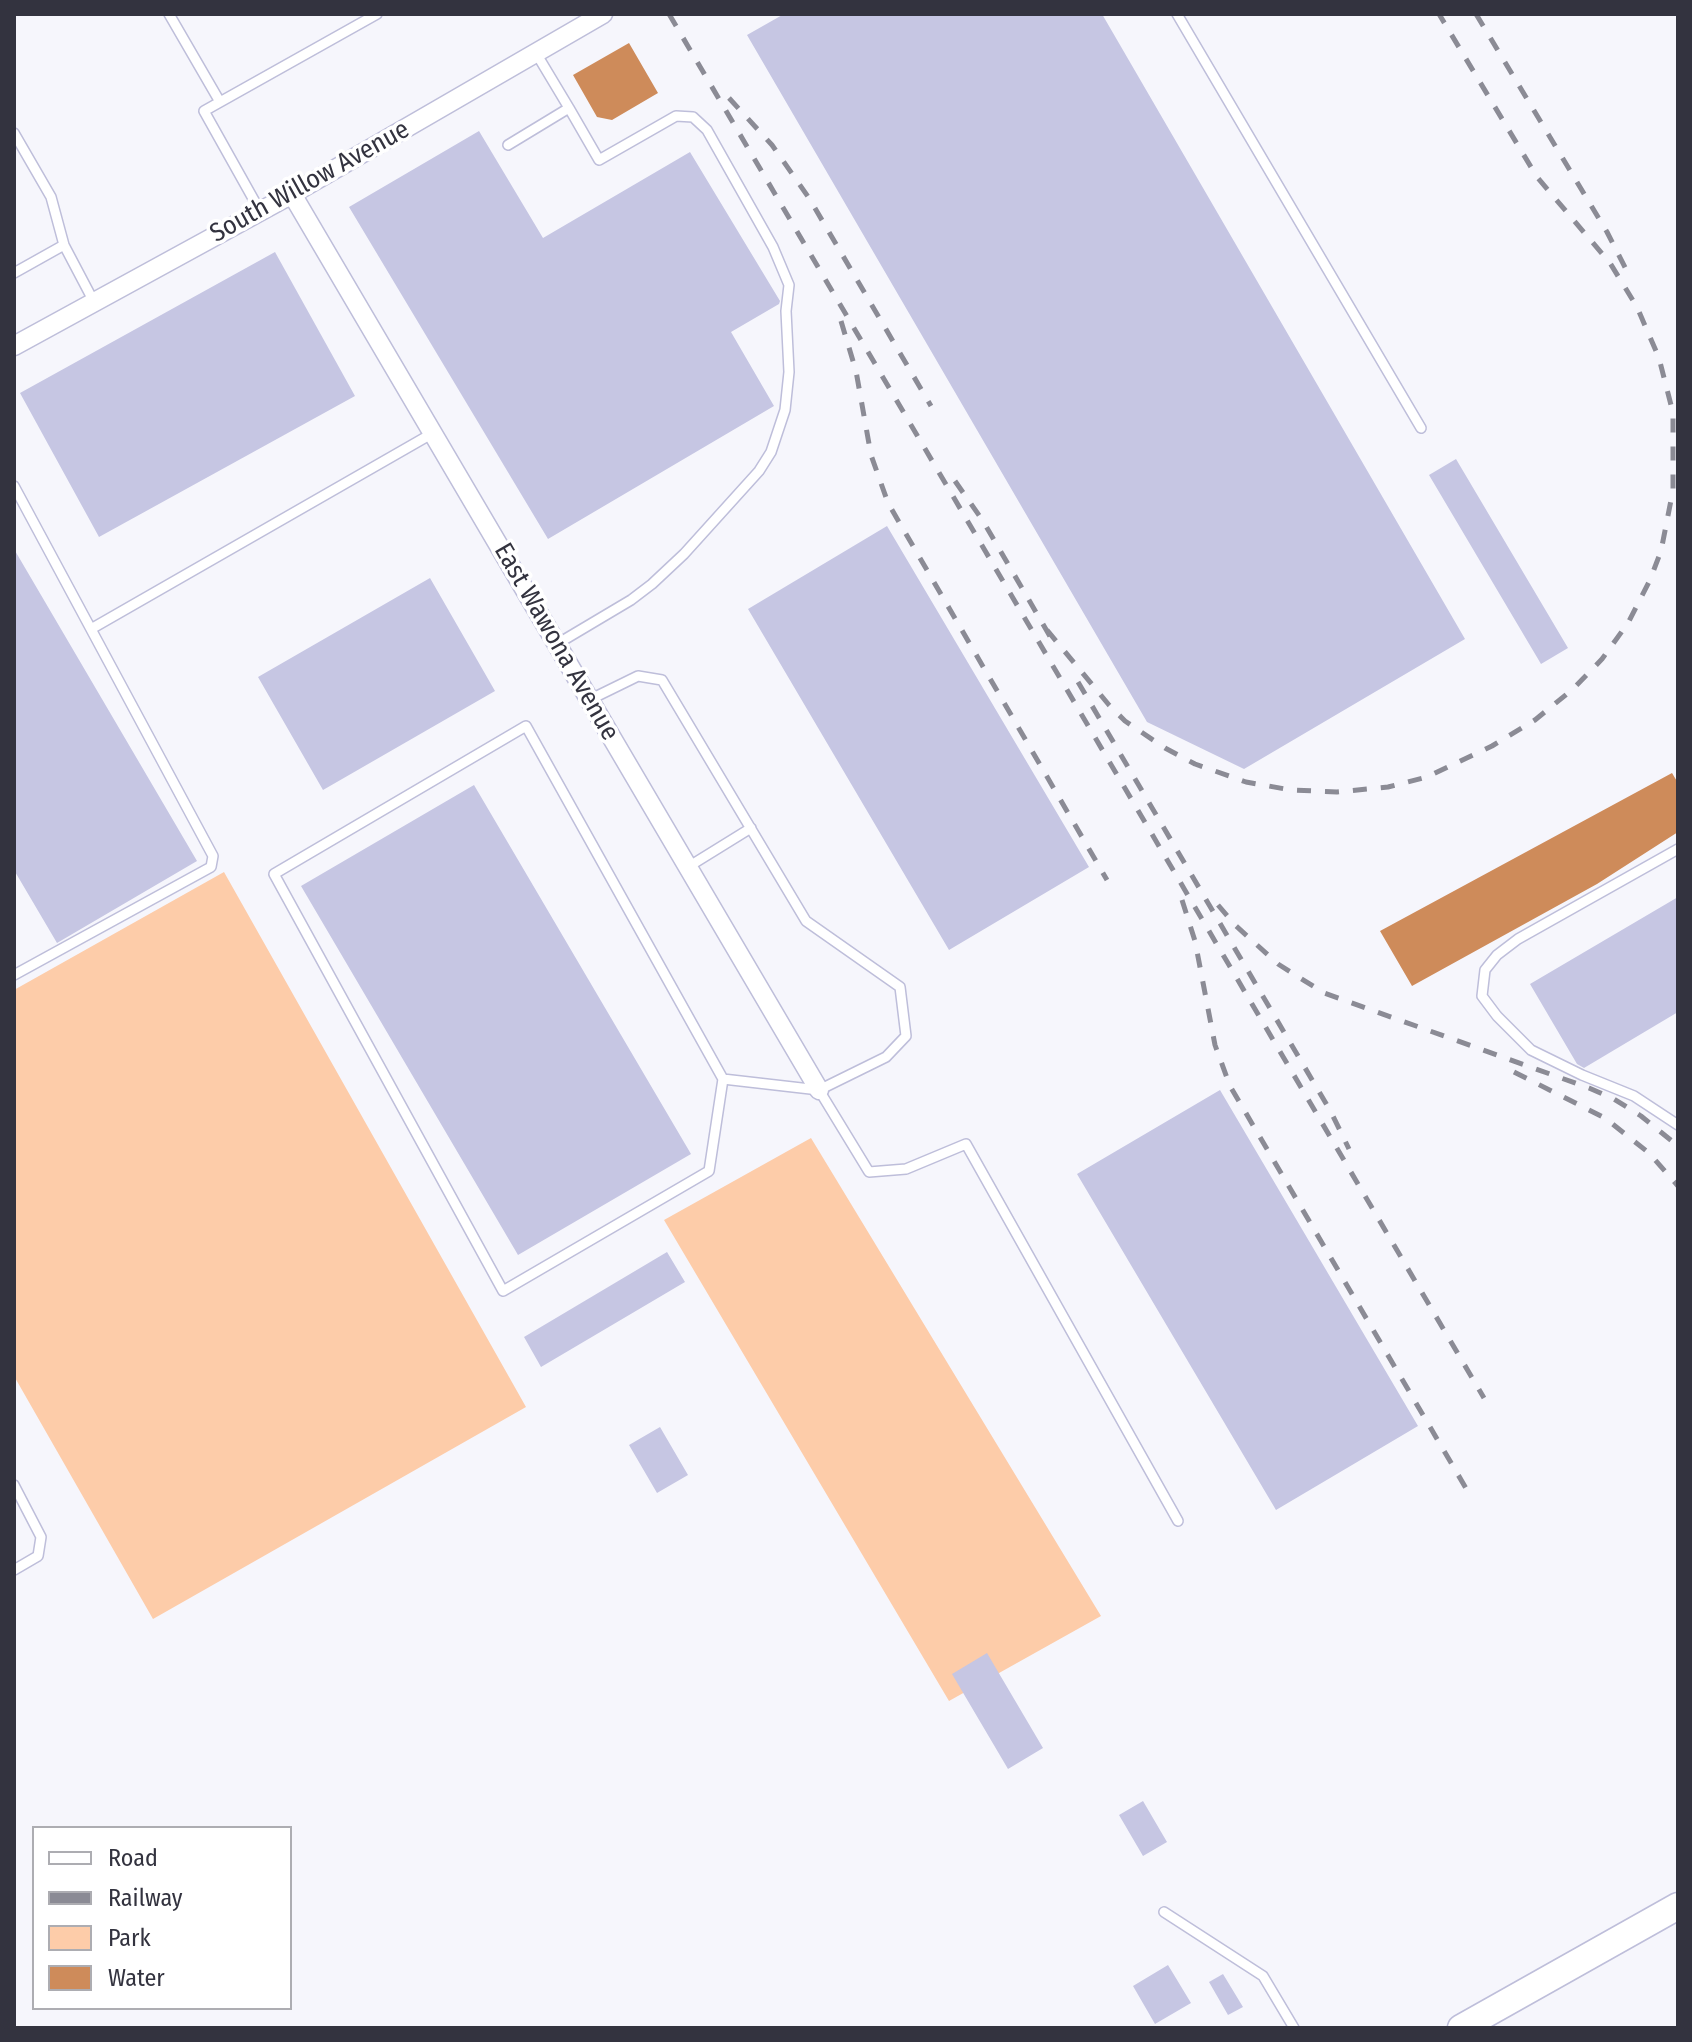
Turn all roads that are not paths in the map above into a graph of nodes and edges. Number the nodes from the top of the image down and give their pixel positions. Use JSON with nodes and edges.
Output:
{"nodes":[{"id":1,"x":169,"y":14,"type":"edge"},
{"id":2,"x":377,"y":14,"type":"edge"},
{"id":3,"x":603,"y":14,"type":"edge"},
{"id":4,"x":1177,"y":14,"type":"edge"},
{"id":5,"x":536,"y":53,"type":"junction"},
{"id":6,"x":220,"y":102,"type":"junction"},
{"id":7,"x":569,"y":108,"type":"junction"},
{"id":8,"x":14,"y":133,"type":"edge"},
{"id":9,"x":508,"y":145,"type":"dead end"},
{"id":10,"x":292,"y":194,"type":"junction"},
{"id":11,"x":260,"y":211,"type":"junction"},
{"id":12,"x":64,"y":245,"type":"junction"},
{"id":13,"x":14,"y":273,"type":"edge"},
{"id":14,"x":94,"y":302,"type":"junction"},
{"id":15,"x":14,"y":346,"type":"edge"},
{"id":16,"x":1421,"y":428,"type":"dead end"},
{"id":17,"x":433,"y":433,"type":"junction"},
{"id":18,"x":14,"y":486,"type":"edge"},
{"id":19,"x":91,"y":629,"type":"junction"},
{"id":20,"x":557,"y":644,"type":"junction"},
{"id":21,"x":589,"y":700,"type":"junction"},
{"id":22,"x":751,"y":828,"type":"junction"},
{"id":23,"x":1678,"y":849,"type":"edge"},
{"id":24,"x":688,"y":867,"type":"junction"},
{"id":25,"x":14,"y":975,"type":"edge"},
{"id":26,"x":723,"y":1079,"type":"junction"},
{"id":27,"x":819,"y":1090,"type":"junction"},
{"id":28,"x":1678,"y":1125,"type":"edge"},
{"id":29,"x":14,"y":1485,"type":"edge"},
{"id":30,"x":1178,"y":1521,"type":"dead end"},
{"id":31,"x":14,"y":1570,"type":"edge"},
{"id":32,"x":1678,"y":1906,"type":"edge"},
{"id":33,"x":1164,"y":1912,"type":"dead end"},
{"id":34,"x":1294,"y":2028,"type":"edge"},
{"id":35,"x":1461,"y":2028,"type":"edge"}],
"edges":[{"from":1,"to":6,"type":"lane"},
{"from":2,"to":6,"type":"lane"},
{"from":3,"to":5,"type":"street","name":"South Willow Avenue"},
{"from":4,"to":16,"type":"lane"},
{"from":5,"to":7,"type":"lane"},
{"from":5,"to":10,"type":"street","name":"South Willow Avenue"},
{"from":6,"to":11,"type":"lane"},
{"from":7,"to":9,"type":"lane"},
{"from":7,"to":20,"type":"lane"},
{"from":8,"to":12,"type":"lane"},
{"from":10,"to":11,"type":"street","name":"South Willow Avenue"},
{"from":10,"to":17,"type":"street","name":"East Wawona Avenue"},
{"from":11,"to":14,"type":"street","name":"South Willow Avenue"},
{"from":12,"to":13,"type":"lane"},
{"from":12,"to":14,"type":"lane"},
{"from":14,"to":15,"type":"street","name":"South Willow Avenue"},
{"from":17,"to":19,"type":"lane"},
{"from":17,"to":20,"type":"street","name":"East Wawona Avenue"},
{"from":18,"to":19,"type":"lane"},
{"from":19,"to":25,"type":"lane"},
{"from":20,"to":21,"type":"street","name":"East Wawona Avenue"},
{"from":21,"to":22,"type":"lane"},
{"from":21,"to":24,"type":"street","name":"East Wawona Avenue"},
{"from":22,"to":24,"type":"lane"},
{"from":22,"to":27,"type":"lane"},
{"from":23,"to":28,"type":"lane"},
{"from":24,"to":27,"type":"street","name":"East Wawona Avenue"},
{"from":26,"to":26,"type":"lane"},
{"from":26,"to":27,"type":"lane"},
{"from":27,"to":30,"type":"lane"},
{"from":29,"to":31,"type":"lane"},
{"from":32,"to":35,"type":"street"},
{"from":33,"to":34,"type":"lane"}]}
